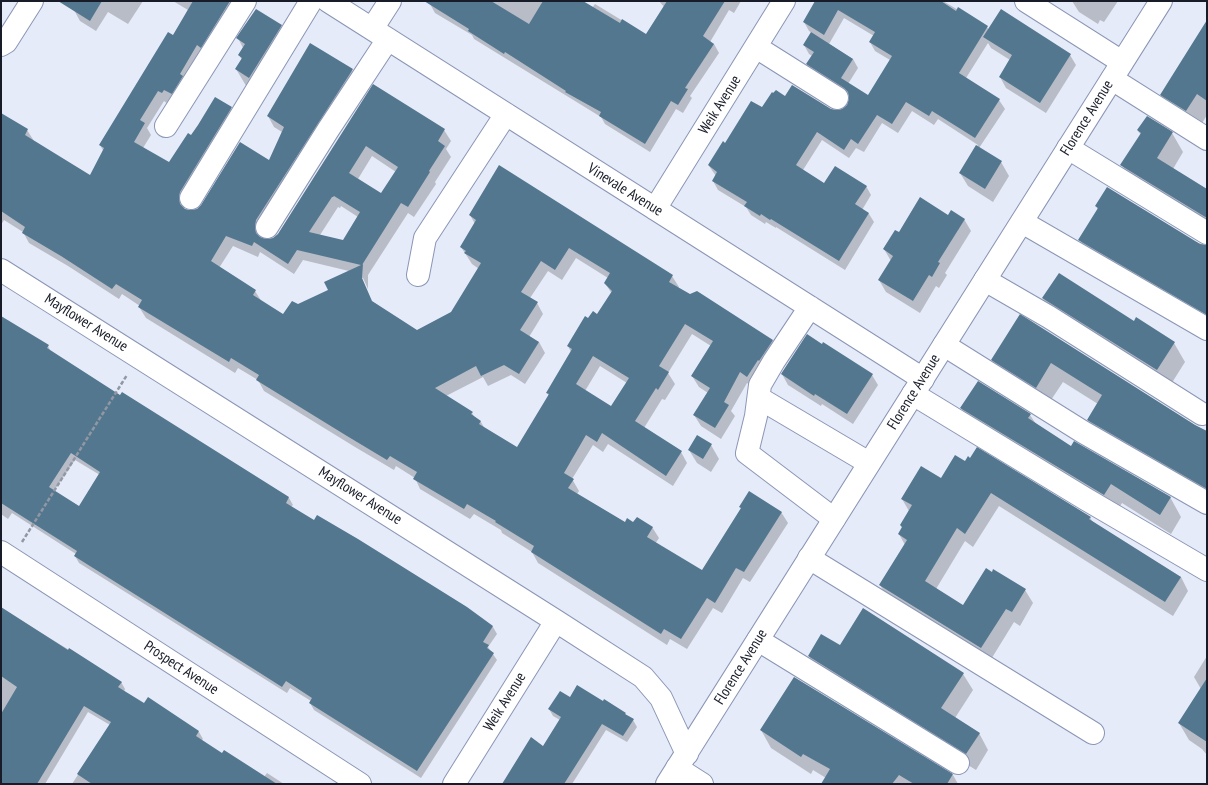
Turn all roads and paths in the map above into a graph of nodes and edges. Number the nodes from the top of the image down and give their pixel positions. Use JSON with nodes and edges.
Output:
{"nodes":[{"id":1,"x":32,"y":1,"type":"edge"},
{"id":2,"x":244,"y":1,"type":"edge"},
{"id":3,"x":311,"y":1,"type":"edge"},
{"id":4,"x":328,"y":1,"type":"edge"},
{"id":5,"x":390,"y":1,"type":"edge"},
{"id":6,"x":784,"y":1,"type":"edge"},
{"id":7,"x":1026,"y":1,"type":"edge"},
{"id":8,"x":1161,"y":1,"type":"edge"},
{"id":9,"x":380,"y":34,"type":"junction"},
{"id":10,"x":1,"y":45,"type":"edge"},
{"id":11,"x":756,"y":47,"type":"junction"},
{"id":12,"x":1117,"y":70,"type":"junction"},
{"id":13,"x":837,"y":98,"type":"dead end"},
{"id":14,"x":506,"y":114,"type":"junction"},
{"id":15,"x":166,"y":126,"type":"dead end"},
{"id":16,"x":1207,"y":139,"type":"edge"},
{"id":17,"x":1068,"y":148,"type":"junction"},
{"id":18,"x":191,"y":198,"type":"dead end"},
{"id":19,"x":655,"y":209,"type":"junction"},
{"id":20,"x":1022,"y":222,"type":"junction"},
{"id":21,"x":267,"y":227,"type":"dead end"},
{"id":22,"x":1207,"y":233,"type":"edge"},
{"id":23,"x":1,"y":270,"type":"edge"},
{"id":24,"x":418,"y":275,"type":"dead end"},
{"id":25,"x":985,"y":280,"type":"junction"},
{"id":26,"x":810,"y":307,"type":"junction"},
{"id":27,"x":1207,"y":329,"type":"edge"},
{"id":28,"x":944,"y":345,"type":"junction"},
{"id":29,"x":139,"y":356,"type":"junction"},
{"id":30,"x":918,"y":386,"type":"junction"},
{"id":31,"x":759,"y":398,"type":"junction"},
{"id":32,"x":1202,"y":414,"type":"dead end"},
{"id":33,"x":869,"y":463,"type":"junction"},
{"id":34,"x":1207,"y":503,"type":"edge"},
{"id":35,"x":834,"y":519,"type":"junction"},
{"id":36,"x":6,"y":555,"type":"edge"},
{"id":37,"x":810,"y":558,"type":"junction"},
{"id":38,"x":1207,"y":570,"type":"edge"},
{"id":39,"x":556,"y":621,"type":"junction"},
{"id":40,"x":758,"y":640,"type":"junction"},
{"id":41,"x":1093,"y":733,"type":"dead end"},
{"id":42,"x":958,"y":763,"type":"dead end"},
{"id":43,"x":677,"y":769,"type":"edge"},
{"id":44,"x":360,"y":784,"type":"edge"},
{"id":45,"x":454,"y":784,"type":"edge"},
{"id":46,"x":702,"y":784,"type":"edge"}],
"edges":[{"from":1,"to":10,"type":"street"},
{"from":2,"to":15,"type":"street"},
{"from":3,"to":18,"type":"street"},
{"from":4,"to":9,"type":"street","name":"Vinevale Avenue"},
{"from":5,"to":9,"type":"street"},
{"from":6,"to":11,"type":"street","name":"Weik Avenue"},
{"from":7,"to":12,"type":"street"},
{"from":8,"to":12,"type":"street","name":"Florence Avenue"},
{"from":9,"to":14,"type":"street","name":"Vinevale Avenue"},
{"from":9,"to":21,"type":"street"},
{"from":11,"to":13,"type":"street"},
{"from":11,"to":19,"type":"street","name":"Weik Avenue"},
{"from":12,"to":16,"type":"street"},
{"from":12,"to":17,"type":"street","name":"Florence Avenue"},
{"from":14,"to":19,"type":"street","name":"Vinevale Avenue"},
{"from":14,"to":24,"type":"street"},
{"from":17,"to":20,"type":"street","name":"Florence Avenue"},
{"from":17,"to":22,"type":"street"},
{"from":19,"to":26,"type":"street","name":"Vinevale Avenue"},
{"from":20,"to":25,"type":"street","name":"Florence Avenue"},
{"from":20,"to":27,"type":"street"},
{"from":23,"to":29,"type":"street","name":"Mayflower Avenue"},
{"from":25,"to":28,"type":"street","name":"Florence Avenue"},
{"from":25,"to":32,"type":"street"},
{"from":26,"to":30,"type":"street","name":"Vinevale Avenue"},
{"from":26,"to":31,"type":"street"},
{"from":28,"to":30,"type":"street","name":"Florence Avenue"},
{"from":28,"to":34,"type":"street"},
{"from":29,"to":36,"type":"path"},
{"from":29,"to":39,"type":"street","name":"Mayflower Avenue"},
{"from":30,"to":33,"type":"street","name":"Florence Avenue"},
{"from":30,"to":38,"type":"street","name":"Vinevale Avenue"},
{"from":31,"to":33,"type":"street"},
{"from":31,"to":35,"type":"street"},
{"from":33,"to":35,"type":"street","name":"Florence Avenue"},
{"from":35,"to":37,"type":"street","name":"Florence Avenue"},
{"from":36,"to":44,"type":"street","name":"Prospect Avenue"},
{"from":37,"to":40,"type":"street","name":"Florence Avenue"},
{"from":37,"to":41,"type":"street"},
{"from":39,"to":43,"type":"street","name":"Mayflower Avenue"},
{"from":39,"to":45,"type":"street","name":"Weik Avenue"},
{"from":40,"to":42,"type":"street"},
{"from":40,"to":43,"type":"street","name":"Florence Avenue"},
{"from":43,"to":46,"type":"street"}]}
